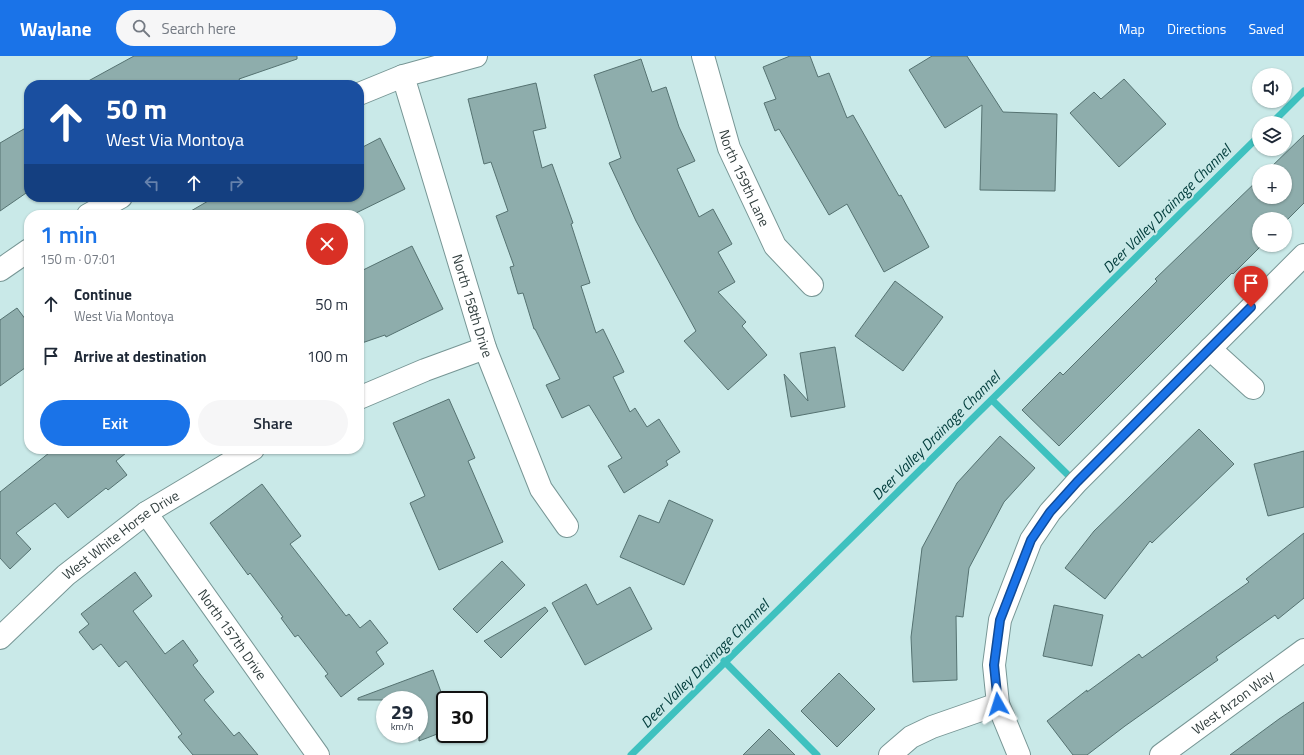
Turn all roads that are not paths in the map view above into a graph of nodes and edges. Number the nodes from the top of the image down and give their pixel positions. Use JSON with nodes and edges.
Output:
{"nodes":[{"id":1,"x":476,"y":56,"type":"edge"},
{"id":2,"x":703,"y":56,"type":"edge"},
{"id":3,"x":403,"y":76,"type":"junction"},
{"id":4,"x":364,"y":92,"type":"edge"},
{"id":5,"x":112,"y":202,"type":"edge"},
{"id":6,"x":97,"y":210,"type":"edge"},
{"id":7,"x":24,"y":253,"type":"edge"},
{"id":8,"x":1304,"y":254,"type":"edge"},
{"id":9,"x":0,"y":270,"type":"edge"},
{"id":10,"x":812,"y":285,"type":"dead end"},
{"id":11,"x":485,"y":348,"type":"junction"},
{"id":12,"x":1210,"y":348,"type":"junction"},
{"id":13,"x":1253,"y":388,"type":"dead end"},
{"id":14,"x":364,"y":396,"type":"edge"},
{"id":15,"x":245,"y":454,"type":"edge"},
{"id":16,"x":146,"y":513,"type":"junction"},
{"id":17,"x":567,"y":526,"type":"dead end"},
{"id":18,"x":0,"y":638,"type":"edge"},
{"id":19,"x":1304,"y":650,"type":"edge"},
{"id":20,"x":998,"y":704,"type":"junction"},
{"id":21,"x":318,"y":755,"type":"edge"},
{"id":22,"x":890,"y":755,"type":"edge"},
{"id":23,"x":1019,"y":755,"type":"edge"},
{"id":24,"x":1161,"y":755,"type":"edge"}],
"edges":[{"from":1,"to":3,"type":"street"},
{"from":2,"to":10,"type":"street","name":"North 159th Lane"},
{"from":3,"to":4,"type":"street"},
{"from":3,"to":11,"type":"street","name":"North 158th Drive"},
{"from":5,"to":6,"type":"street"},
{"from":7,"to":9,"type":"street"},
{"from":8,"to":12,"type":"street"},
{"from":11,"to":14,"type":"street"},
{"from":11,"to":17,"type":"street","name":"North 158th Drive"},
{"from":12,"to":13,"type":"street"},
{"from":12,"to":20,"type":"street"},
{"from":15,"to":16,"type":"street","name":"West White Horse Drive"},
{"from":16,"to":18,"type":"street","name":"West White Horse Drive"},
{"from":16,"to":21,"type":"street","name":"North 157th Drive"},
{"from":19,"to":24,"type":"street","name":"West Arzon Way"},
{"from":20,"to":22,"type":"street"},
{"from":20,"to":23,"type":"street"}]}
